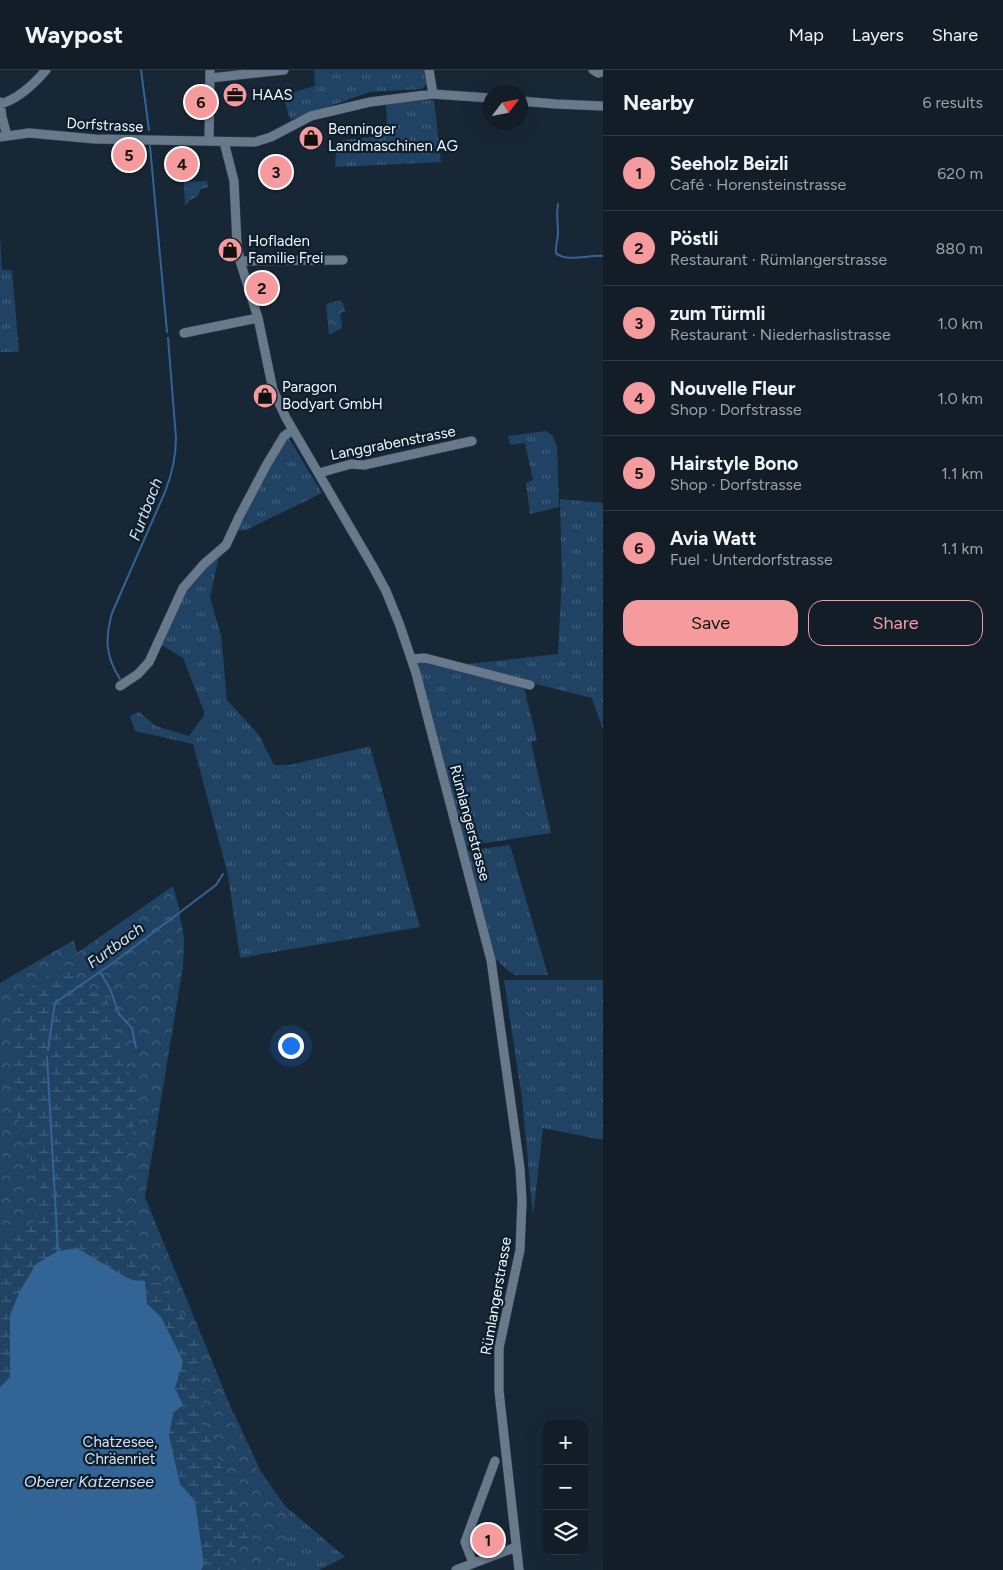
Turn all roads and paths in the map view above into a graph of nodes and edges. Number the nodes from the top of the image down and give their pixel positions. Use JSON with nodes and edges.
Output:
{"nodes":[{"id":1,"x":46,"y":70,"type":"edge"},
{"id":2,"x":284,"y":70,"type":"edge"},
{"id":3,"x":429,"y":70,"type":"edge"},
{"id":4,"x":593,"y":70,"type":"edge"},
{"id":5,"x":603,"y":72,"type":"edge"},
{"id":6,"x":211,"y":74,"type":"edge"},
{"id":7,"x":433,"y":94,"type":"junction"},
{"id":8,"x":483,"y":98,"type":"edge"},
{"id":9,"x":528,"y":102,"type":"edge"},
{"id":10,"x":0,"y":103,"type":"edge"},
{"id":11,"x":603,"y":106,"type":"edge"},
{"id":12,"x":3,"y":136,"type":"edge"},
{"id":13,"x":209,"y":141,"type":"junction"},
{"id":14,"x":224,"y":142,"type":"junction"},
{"id":15,"x":343,"y":260,"type":"dead end"},
{"id":16,"x":240,"y":261,"type":"junction"},
{"id":17,"x":258,"y":318,"type":"junction"},
{"id":18,"x":184,"y":333,"type":"dead end"},
{"id":19,"x":293,"y":430,"type":"junction"},
{"id":20,"x":472,"y":442,"type":"dead end"},
{"id":21,"x":319,"y":473,"type":"junction"},
{"id":22,"x":412,"y":659,"type":"junction"},
{"id":23,"x":530,"y":685,"type":"dead end"},
{"id":24,"x":120,"y":686,"type":"dead end"},
{"id":25,"x":495,"y":1461,"type":"dead end"},
{"id":26,"x":516,"y":1547,"type":"junction"},
{"id":27,"x":473,"y":1563,"type":"junction"},
{"id":28,"x":456,"y":1570,"type":"edge"},
{"id":29,"x":519,"y":1570,"type":"edge"}],
"edges":[{"from":1,"to":10,"type":"street"},
{"from":2,"to":6,"type":"street"},
{"from":3,"to":7,"type":"street"},
{"from":4,"to":5,"type":"street"},
{"from":6,"to":13,"type":"street"},
{"from":7,"to":8,"type":"street","name":"Dorfstrasse"},
{"from":7,"to":14,"type":"street","name":"Dorfstrasse"},
{"from":9,"to":11,"type":"street"},
{"from":10,"to":12,"type":"street"},
{"from":12,"to":13,"type":"street","name":"Dorfstrasse"},
{"from":13,"to":14,"type":"street","name":"Dorfstrasse"},
{"from":14,"to":16,"type":"street","name":"Rümlangerstrasse"},
{"from":15,"to":16,"type":"street"},
{"from":16,"to":17,"type":"street","name":"Rümlangerstrasse"},
{"from":17,"to":18,"type":"street"},
{"from":17,"to":19,"type":"street","name":"Rümlangerstrasse"},
{"from":19,"to":21,"type":"street","name":"Rümlangerstrasse"},
{"from":19,"to":24,"type":"street"},
{"from":20,"to":21,"type":"street","name":"Langgrabenstrasse"},
{"from":21,"to":22,"type":"street","name":"Rümlangerstrasse"},
{"from":22,"to":23,"type":"street"},
{"from":22,"to":26,"type":"street","name":"Rümlangerstrasse"},
{"from":25,"to":27,"type":"street"},
{"from":26,"to":27,"type":"street"},
{"from":26,"to":29,"type":"street","name":"Rümlangerstrasse"},
{"from":27,"to":28,"type":"street"}]}
